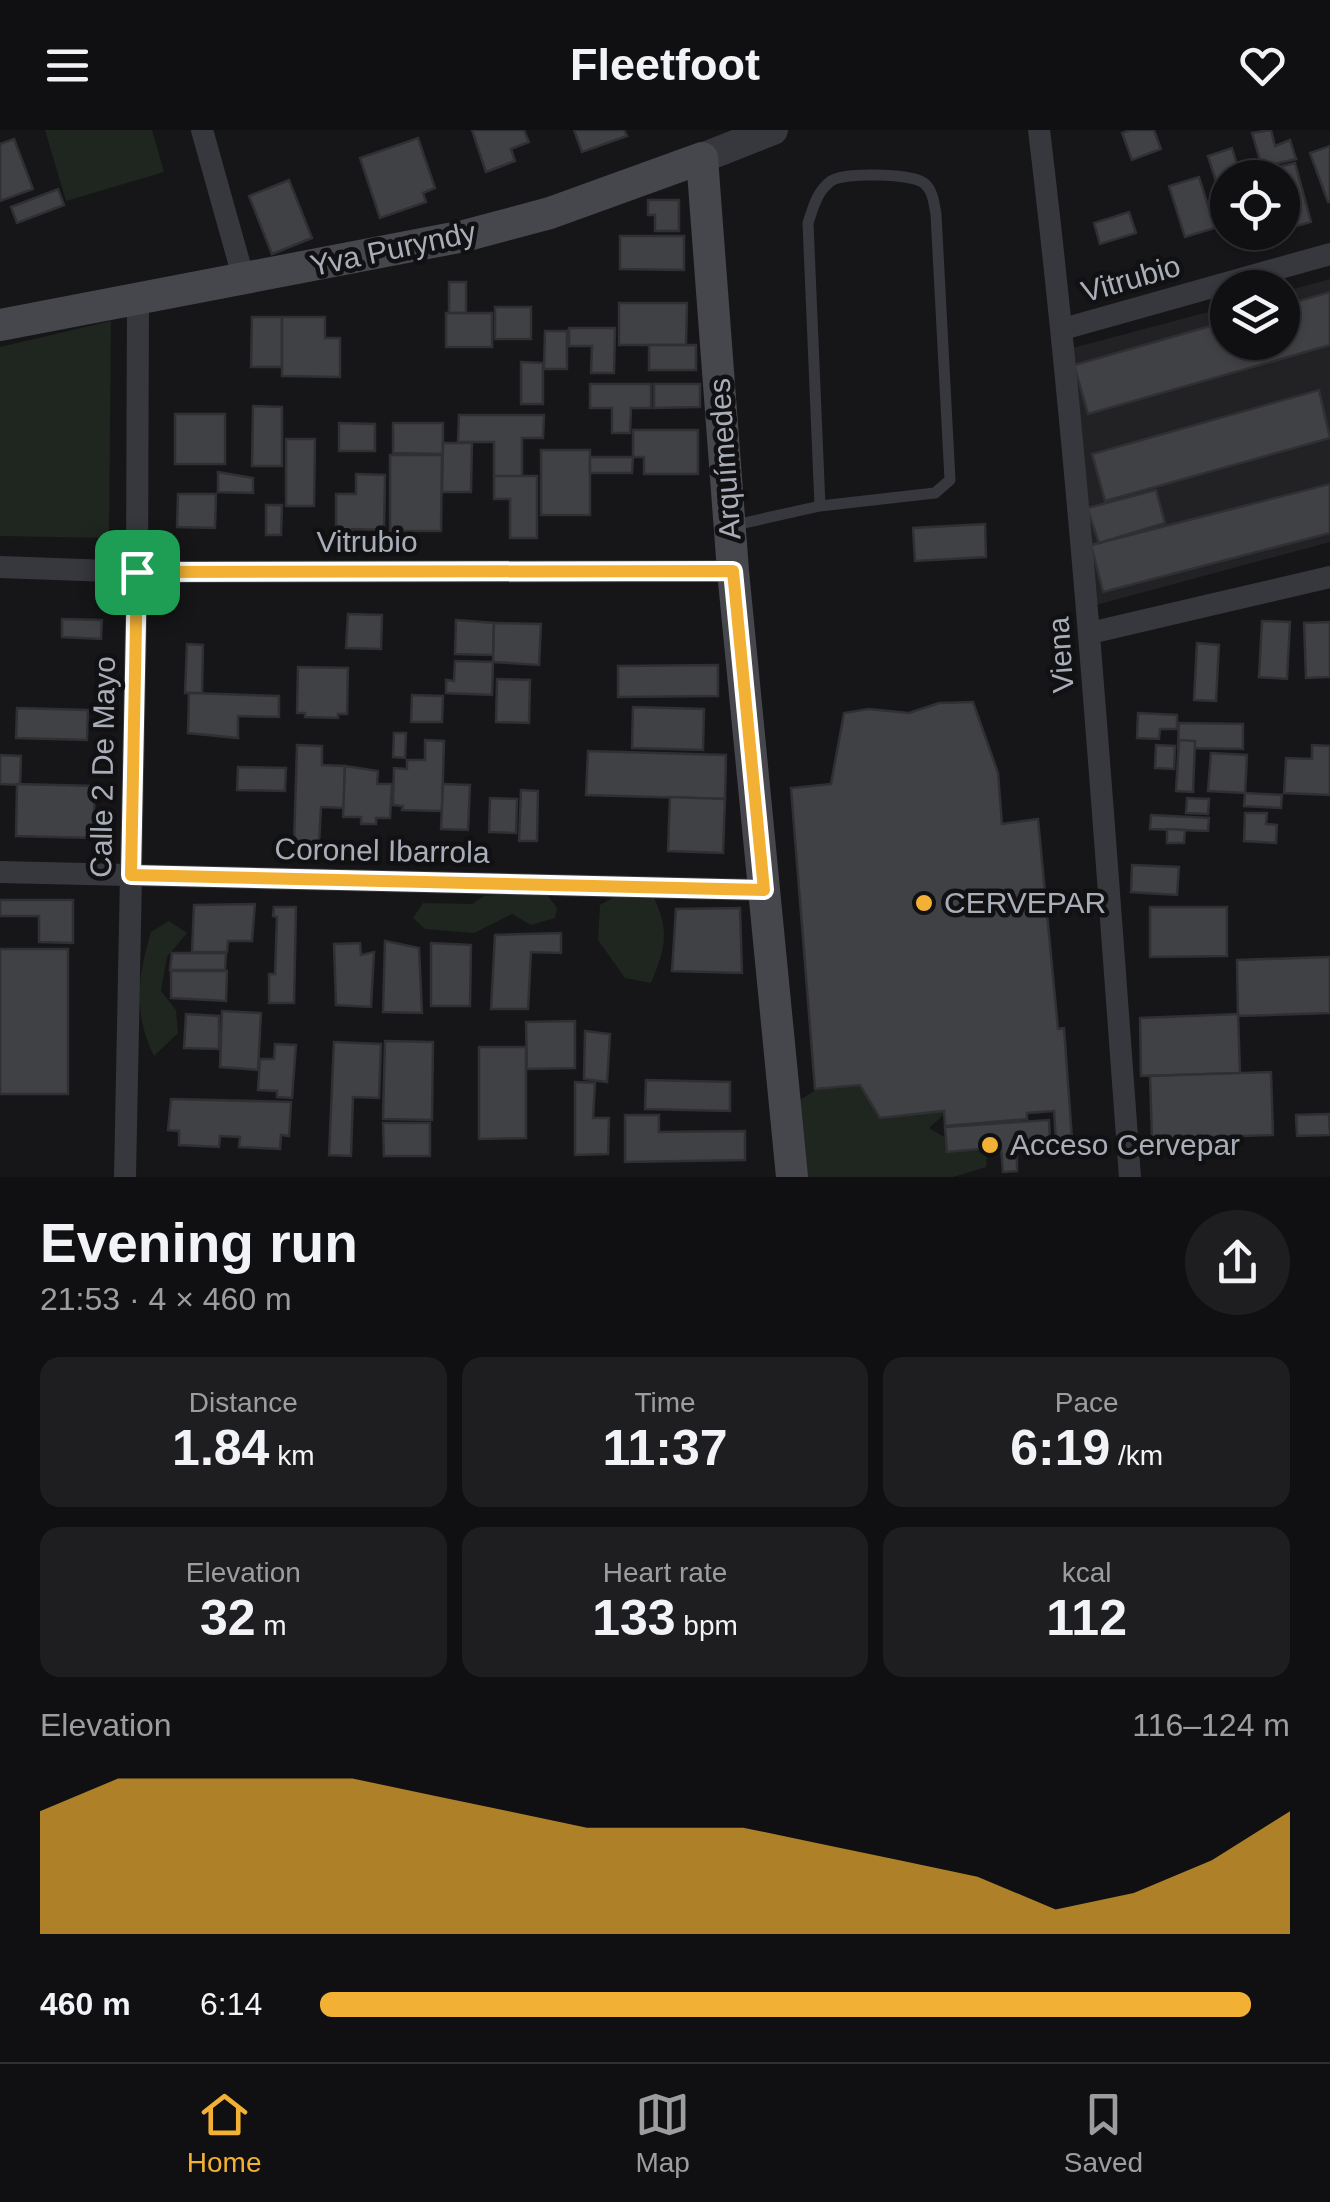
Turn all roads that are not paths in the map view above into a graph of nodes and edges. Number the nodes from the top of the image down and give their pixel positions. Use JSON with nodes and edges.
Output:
{"nodes":[{"id":1,"x":202,"y":130,"type":"edge"},
{"id":2,"x":773,"y":130,"type":"edge"},
{"id":3,"x":1039,"y":130,"type":"edge"},
{"id":4,"x":702,"y":158,"type":"junction"},
{"id":5,"x":1330,"y":254,"type":"edge"},
{"id":6,"x":244,"y":280,"type":"junction"},
{"id":7,"x":138,"y":298,"type":"junction"},
{"id":8,"x":1,"y":322,"type":"edge"},
{"id":9,"x":1063,"y":329,"type":"junction"},
{"id":10,"x":820,"y":506,"type":"junction"},
{"id":11,"x":730,"y":526,"type":"junction"},
{"id":12,"x":0,"y":567,"type":"edge"},
{"id":13,"x":733,"y":571,"type":"junction"},
{"id":14,"x":137,"y":572,"type":"junction"},
{"id":15,"x":1330,"y":576,"type":"edge"},
{"id":16,"x":1090,"y":632,"type":"junction"},
{"id":17,"x":0,"y":872,"type":"edge"},
{"id":18,"x":131,"y":875,"type":"junction"},
{"id":19,"x":764,"y":890,"type":"junction"},
{"id":20,"x":125,"y":1177,"type":"edge"},
{"id":21,"x":792,"y":1177,"type":"edge"},
{"id":22,"x":1130,"y":1177,"type":"edge"}],
"edges":[{"from":1,"to":6,"type":"street"},
{"from":2,"to":4,"type":"street","name":"Yva Puryndy"},
{"from":3,"to":9,"type":"street","name":"Viena"},
{"from":4,"to":6,"type":"main road","name":"Yva Puryndy"},
{"from":4,"to":11,"type":"main road","name":"Arquímedes"},
{"from":5,"to":9,"type":"street","name":"Vitrubio"},
{"from":6,"to":7,"type":"main road","name":"Yva Puryndy"},
{"from":7,"to":8,"type":"main road","name":"Yva Puryndy"},
{"from":7,"to":14,"type":"street","name":"Calle 2 De Mayo"},
{"from":9,"to":16,"type":"street","name":"Viena"},
{"from":10,"to":10,"type":"lane"},
{"from":10,"to":11,"type":"lane"},
{"from":11,"to":13,"type":"main road","name":"Arquímedes"},
{"from":12,"to":14,"type":"street","name":"Vitrubio"},
{"from":13,"to":14,"type":"street","name":"Vitrubio"},
{"from":13,"to":19,"type":"main road","name":"Arquímedes"},
{"from":14,"to":18,"type":"street","name":"Calle 2 De Mayo"},
{"from":15,"to":16,"type":"street"},
{"from":16,"to":22,"type":"street","name":"Viena"},
{"from":17,"to":18,"type":"street","name":"Coronel Ibarrola"},
{"from":18,"to":19,"type":"street","name":"Coronel Ibarrola"},
{"from":18,"to":20,"type":"street","name":"Calle 2 De Mayo"},
{"from":19,"to":21,"type":"main road","name":"Arquímedes"}]}
